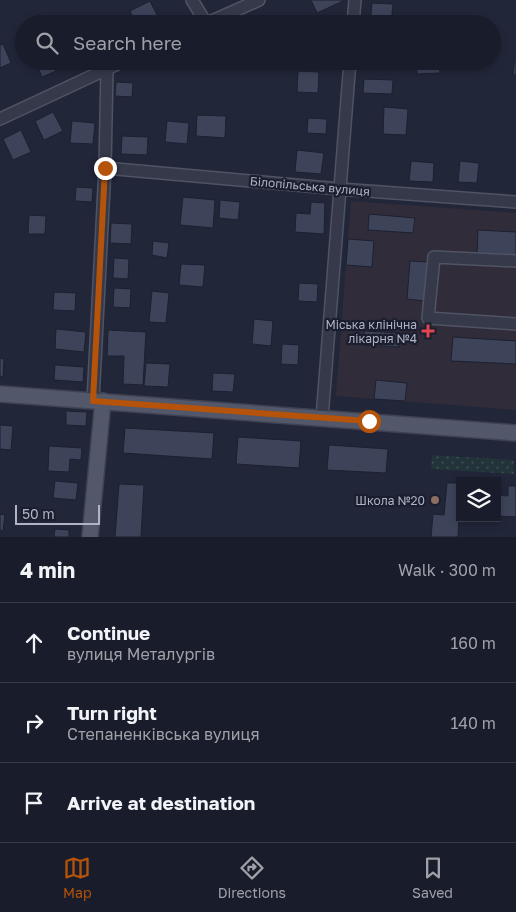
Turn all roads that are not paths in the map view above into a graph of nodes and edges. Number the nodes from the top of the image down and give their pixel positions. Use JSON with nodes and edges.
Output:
{"nodes":[{"id":1,"x":192,"y":0,"type":"edge"},
{"id":2,"x":259,"y":0,"type":"edge"},
{"id":3,"x":355,"y":0,"type":"edge"},
{"id":4,"x":201,"y":15,"type":"edge"},
{"id":5,"x":226,"y":15,"type":"edge"},
{"id":6,"x":354,"y":15,"type":"edge"},
{"id":7,"x":104,"y":70,"type":"edge"},
{"id":8,"x":106,"y":70,"type":"edge"},
{"id":9,"x":349,"y":70,"type":"edge"},
{"id":10,"x":0,"y":119,"type":"edge"},
{"id":11,"x":105,"y":168,"type":"junction"},
{"id":12,"x":340,"y":189,"type":"junction"},
{"id":13,"x":516,"y":202,"type":"edge"},
{"id":14,"x":516,"y":261,"type":"edge"},
{"id":15,"x":516,"y":324,"type":"edge"},
{"id":16,"x":0,"y":394,"type":"edge"},
{"id":17,"x":98,"y":401,"type":"junction"},
{"id":18,"x":322,"y":418,"type":"junction"},
{"id":19,"x":516,"y":433,"type":"edge"},
{"id":20,"x":90,"y":537,"type":"edge"}],
"edges":[{"from":1,"to":4,"type":"street"},
{"from":2,"to":5,"type":"street"},
{"from":3,"to":6,"type":"street"},
{"from":7,"to":10,"type":"street"},
{"from":8,"to":11,"type":"street"},
{"from":9,"to":12,"type":"street"},
{"from":11,"to":12,"type":"street","name":"Білопільська вулиця"},
{"from":11,"to":17,"type":"street"},
{"from":12,"to":13,"type":"street","name":"Білопільська вулиця"},
{"from":12,"to":18,"type":"street"},
{"from":14,"to":15,"type":"street"},
{"from":16,"to":17,"type":"main road"},
{"from":17,"to":18,"type":"main road"},
{"from":17,"to":20,"type":"main road"},
{"from":18,"to":19,"type":"main road"}]}
